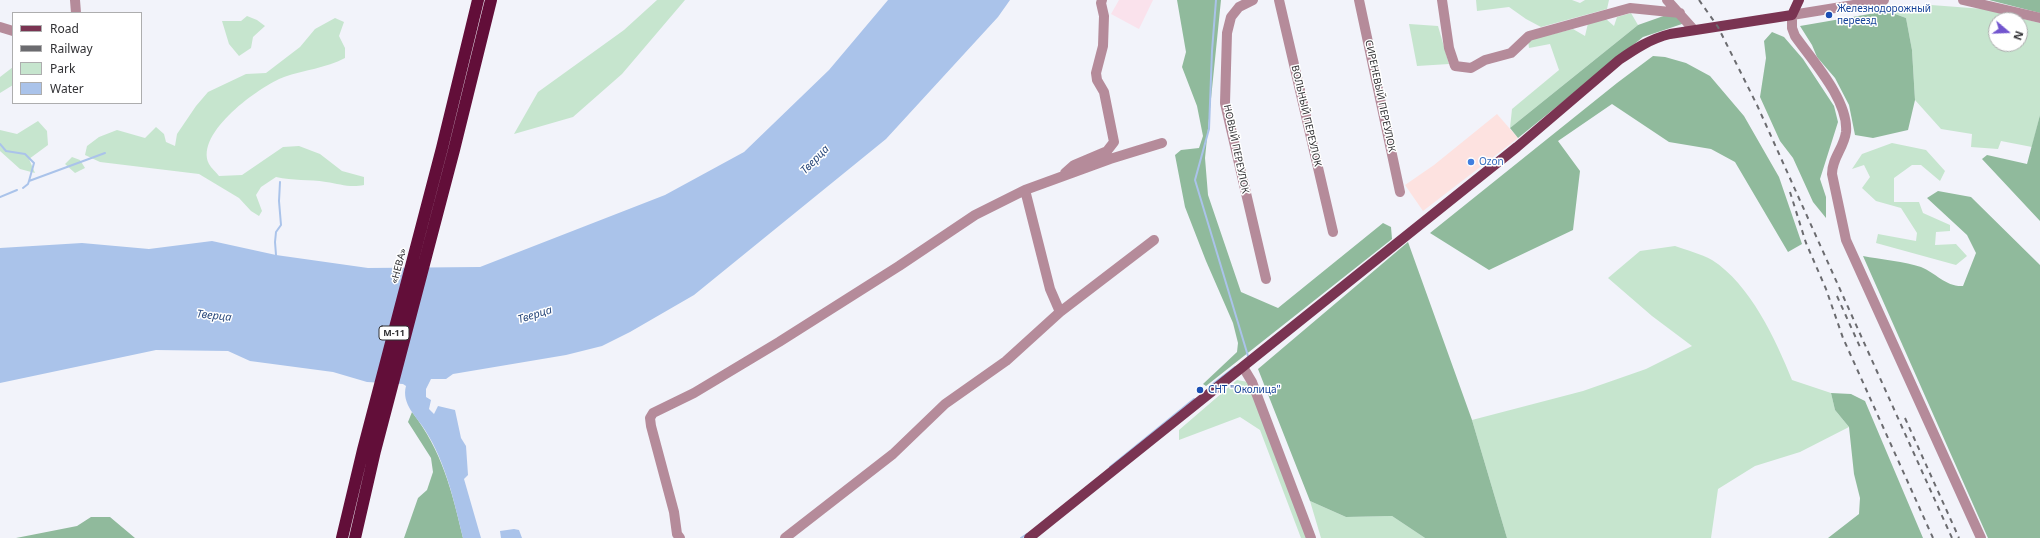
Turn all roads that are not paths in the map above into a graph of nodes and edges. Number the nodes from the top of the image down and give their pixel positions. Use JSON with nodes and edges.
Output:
{"nodes":[{"id":1,"x":75,"y":0,"type":"edge"},
{"id":2,"x":478,"y":0,"type":"edge"},
{"id":3,"x":490,"y":0,"type":"edge"},
{"id":4,"x":1102,"y":0,"type":"edge"},
{"id":5,"x":1253,"y":0,"type":"edge"},
{"id":6,"x":1279,"y":0,"type":"edge"},
{"id":7,"x":1359,"y":0,"type":"edge"},
{"id":8,"x":1442,"y":0,"type":"edge"},
{"id":9,"x":1667,"y":0,"type":"edge"},
{"id":10,"x":1799,"y":0,"type":"edge"},
{"id":11,"x":1884,"y":0,"type":"edge"},
{"id":12,"x":1963,"y":0,"type":"edge"},
{"id":13,"x":76,"y":12,"type":"edge"},
{"id":14,"x":1680,"y":13,"type":"junction"},
{"id":15,"x":1792,"y":14,"type":"junction"},
{"id":16,"x":2040,"y":18,"type":"edge"},
{"id":17,"x":0,"y":27,"type":"edge"},
{"id":18,"x":1694,"y":30,"type":"junction"},
{"id":19,"x":12,"y":31,"type":"edge"},
{"id":20,"x":1162,"y":143,"type":"dead end"},
{"id":21,"x":1061,"y":177,"type":"junction"},
{"id":22,"x":1025,"y":190,"type":"junction"},
{"id":23,"x":1400,"y":192,"type":"dead end"},
{"id":24,"x":430,"y":217,"type":"junction"},
{"id":25,"x":1332,"y":232,"type":"dead end"},
{"id":26,"x":1154,"y":240,"type":"dead end"},
{"id":27,"x":1266,"y":279,"type":"dead end"},
{"id":28,"x":1060,"y":312,"type":"junction"},
{"id":29,"x":1243,"y":367,"type":"junction"},
{"id":30,"x":342,"y":538,"type":"edge"},
{"id":31,"x":355,"y":538,"type":"edge"},
{"id":32,"x":680,"y":538,"type":"edge"},
{"id":33,"x":785,"y":538,"type":"edge"},
{"id":34,"x":1029,"y":538,"type":"edge"},
{"id":35,"x":1311,"y":538,"type":"edge"},
{"id":36,"x":1981,"y":538,"type":"edge"}],
"edges":[{"from":1,"to":13,"type":"street"},
{"from":2,"to":24,"type":"highway","name":"«НЕВА»","number":"М-11"},
{"from":3,"to":24,"type":"highway","name":"«НЕВА»","number":"М-11"},
{"from":4,"to":21,"type":"street"},
{"from":5,"to":27,"type":"street","name":"НОВЫЙ ПЕРЕУЛОК"},
{"from":6,"to":25,"type":"street","name":"ВОЛЬНЫЙ ПЕРЕУЛОК"},
{"from":7,"to":23,"type":"street","name":"СИРЕНЕВЫЙ ПЕРЕУЛОК"},
{"from":8,"to":14,"type":"street"},
{"from":9,"to":14,"type":"street"},
{"from":10,"to":15,"type":"main road"},
{"from":11,"to":15,"type":"street"},
{"from":12,"to":16,"type":"street"},
{"from":14,"to":18,"type":"street"},
{"from":15,"to":18,"type":"main road"},
{"from":15,"to":36,"type":"street"},
{"from":17,"to":19,"type":"street"},
{"from":18,"to":29,"type":"main road"},
{"from":20,"to":21,"type":"street"},
{"from":21,"to":22,"type":"street"},
{"from":22,"to":28,"type":"street"},
{"from":22,"to":32,"type":"street"},
{"from":24,"to":30,"type":"highway","name":"«НЕВА»","number":"М-11"},
{"from":24,"to":31,"type":"highway","name":"«НЕВА»","number":"М-11"},
{"from":26,"to":28,"type":"street"},
{"from":28,"to":33,"type":"street"},
{"from":29,"to":34,"type":"main road"},
{"from":29,"to":35,"type":"street"}]}
